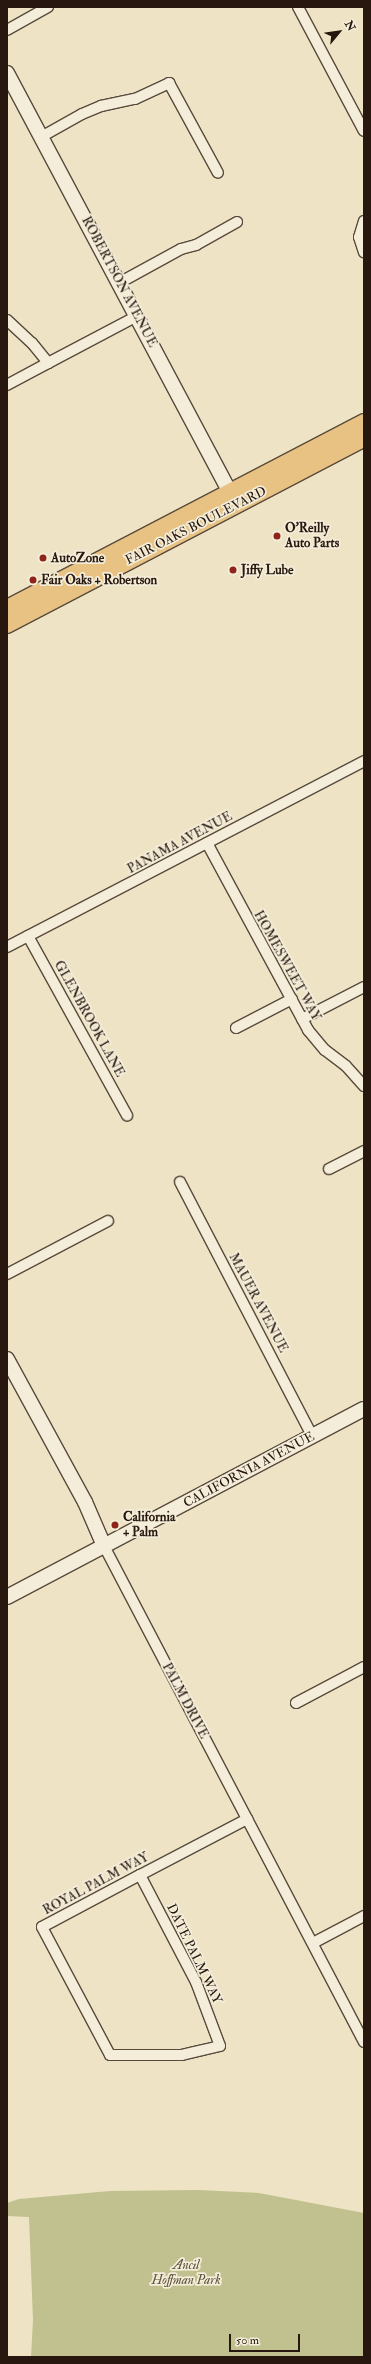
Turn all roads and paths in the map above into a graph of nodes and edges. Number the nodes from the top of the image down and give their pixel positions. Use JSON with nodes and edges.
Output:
{"nodes":[{"id":1,"x":48,"y":7,"type":"edge"},
{"id":2,"x":298,"y":7,"type":"edge"},
{"id":3,"x":7,"y":30,"type":"edge"},
{"id":4,"x":7,"y":73,"type":"edge"},
{"id":5,"x":364,"y":131,"type":"edge"},
{"id":6,"x":41,"y":137,"type":"junction"},
{"id":7,"x":218,"y":173,"type":"dead end"},
{"id":8,"x":364,"y":221,"type":"edge"},
{"id":9,"x":237,"y":222,"type":"dead end"},
{"id":10,"x":364,"y":252,"type":"edge"},
{"id":11,"x":119,"y":283,"type":"junction"},
{"id":12,"x":137,"y":316,"type":"junction"},
{"id":13,"x":7,"y":320,"type":"edge"},
{"id":14,"x":48,"y":363,"type":"junction"},
{"id":15,"x":7,"y":384,"type":"edge"},
{"id":16,"x":364,"y":422,"type":"edge"},
{"id":17,"x":364,"y":438,"type":"edge"},
{"id":18,"x":234,"y":498,"type":"junction"},
{"id":19,"x":7,"y":608,"type":"edge"},
{"id":20,"x":7,"y":625,"type":"edge"},
{"id":21,"x":364,"y":761,"type":"edge"},
{"id":22,"x":207,"y":843,"type":"junction"},
{"id":23,"x":28,"y":936,"type":"junction"},
{"id":24,"x":7,"y":947,"type":"edge"},
{"id":25,"x":364,"y":987,"type":"edge"},
{"id":26,"x":292,"y":999,"type":"junction"},
{"id":27,"x":302,"y":1019,"type":"junction"},
{"id":28,"x":236,"y":1028,"type":"dead end"},
{"id":29,"x":364,"y":1086,"type":"edge"},
{"id":30,"x":127,"y":1115,"type":"dead end"},
{"id":31,"x":364,"y":1152,"type":"edge"},
{"id":32,"x":329,"y":1169,"type":"dead end"},
{"id":33,"x":180,"y":1182,"type":"dead end"},
{"id":34,"x":108,"y":1221,"type":"dead end"},
{"id":35,"x":7,"y":1274,"type":"edge"},
{"id":36,"x":7,"y":1359,"type":"edge"},
{"id":37,"x":364,"y":1409,"type":"edge"},
{"id":38,"x":312,"y":1436,"type":"junction"},
{"id":39,"x":104,"y":1546,"type":"junction"},
{"id":40,"x":7,"y":1597,"type":"edge"},
{"id":41,"x":364,"y":1667,"type":"edge"},
{"id":42,"x":296,"y":1703,"type":"dead end"},
{"id":43,"x":247,"y":1819,"type":"junction"},
{"id":44,"x":140,"y":1875,"type":"junction"},
{"id":45,"x":364,"y":1916,"type":"edge"},
{"id":46,"x":313,"y":1943,"type":"junction"},
{"id":47,"x":364,"y":2042,"type":"edge"},
{"id":48,"x":110,"y":2054,"type":"joint"}],
"edges":[{"from":1,"to":3,"type":"street"},
{"from":2,"to":5,"type":"street"},
{"from":4,"to":6,"type":"street","name":"ROBERTSON AVENUE"},
{"from":6,"to":7,"type":"street"},
{"from":6,"to":11,"type":"street","name":"ROBERTSON AVENUE"},
{"from":8,"to":10,"type":"street"},
{"from":9,"to":11,"type":"street"},
{"from":11,"to":12,"type":"street","name":"ROBERTSON AVENUE"},
{"from":12,"to":14,"type":"street"},
{"from":12,"to":18,"type":"street","name":"ROBERTSON AVENUE"},
{"from":13,"to":14,"type":"street"},
{"from":14,"to":15,"type":"street"},
{"from":16,"to":18,"type":"main road","name":"FAIR OAKS BOULEVARD"},
{"from":17,"to":18,"type":"main road","name":"FAIR OAKS BOULEVARD"},
{"from":18,"to":19,"type":"main road","name":"FAIR OAKS BOULEVARD"},
{"from":18,"to":20,"type":"main road","name":"FAIR OAKS BOULEVARD"},
{"from":21,"to":22,"type":"street","name":"PANAMA AVENUE"},
{"from":22,"to":23,"type":"street","name":"PANAMA AVENUE"},
{"from":22,"to":26,"type":"street","name":"HOMESWEET WAY"},
{"from":23,"to":24,"type":"street","name":"PANAMA AVENUE"},
{"from":23,"to":30,"type":"street","name":"GLENBROOK LANE"},
{"from":25,"to":27,"type":"street"},
{"from":26,"to":27,"type":"street","name":"HOMESWEET WAY"},
{"from":26,"to":28,"type":"street"},
{"from":27,"to":29,"type":"street","name":"HOMESWEET WAY"},
{"from":31,"to":32,"type":"street"},
{"from":33,"to":38,"type":"street","name":"MAUER AVENUE"},
{"from":34,"to":35,"type":"street"},
{"from":36,"to":39,"type":"street","name":"PALM DRIVE"},
{"from":37,"to":38,"type":"street","name":"CALIFORNIA AVENUE"},
{"from":38,"to":39,"type":"street","name":"CALIFORNIA AVENUE"},
{"from":39,"to":40,"type":"street","name":"CALIFORNIA AVENUE"},
{"from":39,"to":43,"type":"street","name":"PALM DRIVE"},
{"from":41,"to":42,"type":"street"},
{"from":43,"to":44,"type":"street","name":"ROYAL PALM WAY"},
{"from":43,"to":46,"type":"street","name":"PALM DRIVE"},
{"from":44,"to":48,"type":"street","name":"ROYAL PALM WAY"},
{"from":44,"to":48,"type":"street","name":"DATE PALM WAY"},
{"from":45,"to":46,"type":"street"},
{"from":46,"to":47,"type":"street","name":"PALM DRIVE"}]}
